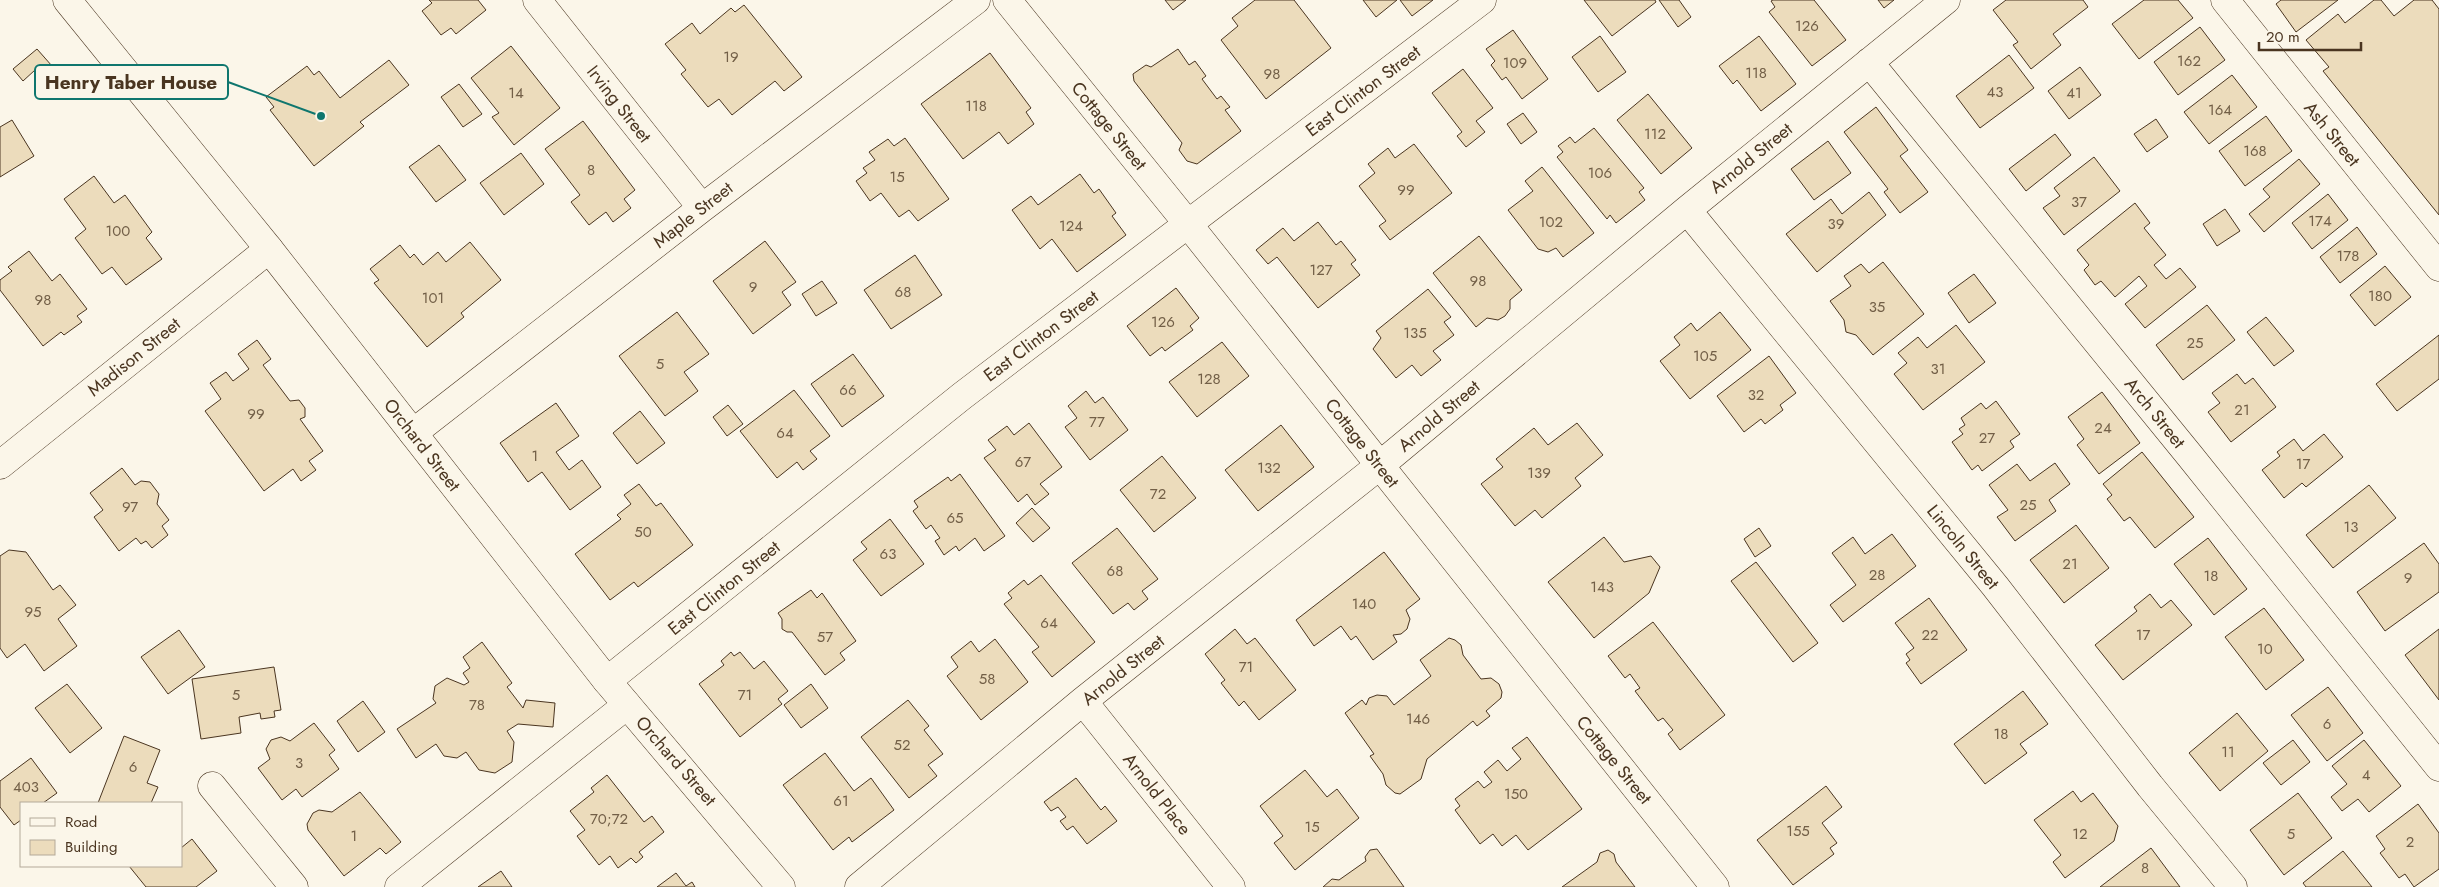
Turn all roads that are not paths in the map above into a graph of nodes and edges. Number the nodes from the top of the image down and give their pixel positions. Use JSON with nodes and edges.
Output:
{"nodes":[{"id":1,"x":67,"y":0,"type":"edge"},
{"id":2,"x":537,"y":0,"type":"edge"},
{"id":3,"x":976,"y":0,"type":"edge"},
{"id":4,"x":1007,"y":0,"type":"edge"},
{"id":5,"x":1482,"y":0,"type":"edge"},
{"id":6,"x":1946,"y":0,"type":"edge"},
{"id":7,"x":2225,"y":0,"type":"edge"},
{"id":8,"x":1869,"y":62,"type":"junction"},
{"id":9,"x":702,"y":208,"type":"junction"},
{"id":10,"x":1687,"y":210,"type":"junction"},
{"id":11,"x":1188,"y":224,"type":"junction"},
{"id":12,"x":268,"y":249,"type":"junction"},
{"id":13,"x":2439,"y":267,"type":"edge"},
{"id":14,"x":413,"y":433,"type":"junction"},
{"id":15,"x":0,"y":465,"type":"edge"},
{"id":16,"x":1379,"y":466,"type":"junction"},
{"id":17,"x":607,"y":681,"type":"junction"},
{"id":18,"x":1083,"y":701,"type":"junction"},
{"id":19,"x":627,"y":705,"type":"junction"},
{"id":20,"x":2439,"y":767,"type":"edge"},
{"id":21,"x":212,"y":786,"type":"dead end"},
{"id":22,"x":294,"y":887,"type":"edge"},
{"id":23,"x":399,"y":887,"type":"edge"},
{"id":24,"x":781,"y":887,"type":"edge"},
{"id":25,"x":859,"y":887,"type":"edge"},
{"id":26,"x":1230,"y":887,"type":"edge"},
{"id":27,"x":1715,"y":887,"type":"edge"},
{"id":28,"x":2234,"y":887,"type":"edge"}],
"edges":[{"from":1,"to":12,"type":"street","name":"Orchard Street"},
{"from":2,"to":9,"type":"street","name":"Irving Street"},
{"from":3,"to":9,"type":"street","name":"Maple Street"},
{"from":4,"to":11,"type":"street","name":"Cottage Street"},
{"from":5,"to":11,"type":"street","name":"East Clinton Street"},
{"from":6,"to":8,"type":"street","name":"Arnold Street"},
{"from":7,"to":13,"type":"street","name":"Ash Street"},
{"from":8,"to":10,"type":"street","name":"Arnold Street"},
{"from":8,"to":20,"type":"street","name":"Arch Street"},
{"from":9,"to":14,"type":"street","name":"Maple Street"},
{"from":10,"to":16,"type":"street","name":"Arnold Street"},
{"from":10,"to":28,"type":"street","name":"Lincoln Street"},
{"from":11,"to":16,"type":"street","name":"Cottage Street"},
{"from":11,"to":17,"type":"street","name":"East Clinton Street"},
{"from":12,"to":14,"type":"street","name":"Orchard Street"},
{"from":12,"to":15,"type":"street","name":"Madison Street"},
{"from":14,"to":17,"type":"street","name":"Orchard Street"},
{"from":16,"to":18,"type":"street","name":"Arnold Street"},
{"from":16,"to":27,"type":"street","name":"Cottage Street"},
{"from":17,"to":19,"type":"street","name":"Orchard Street"},
{"from":18,"to":25,"type":"street","name":"Arnold Street"},
{"from":18,"to":26,"type":"street","name":"Arnold Place"},
{"from":19,"to":23,"type":"street"},
{"from":19,"to":24,"type":"street","name":"Orchard Street"},
{"from":21,"to":22,"type":"street"}]}
